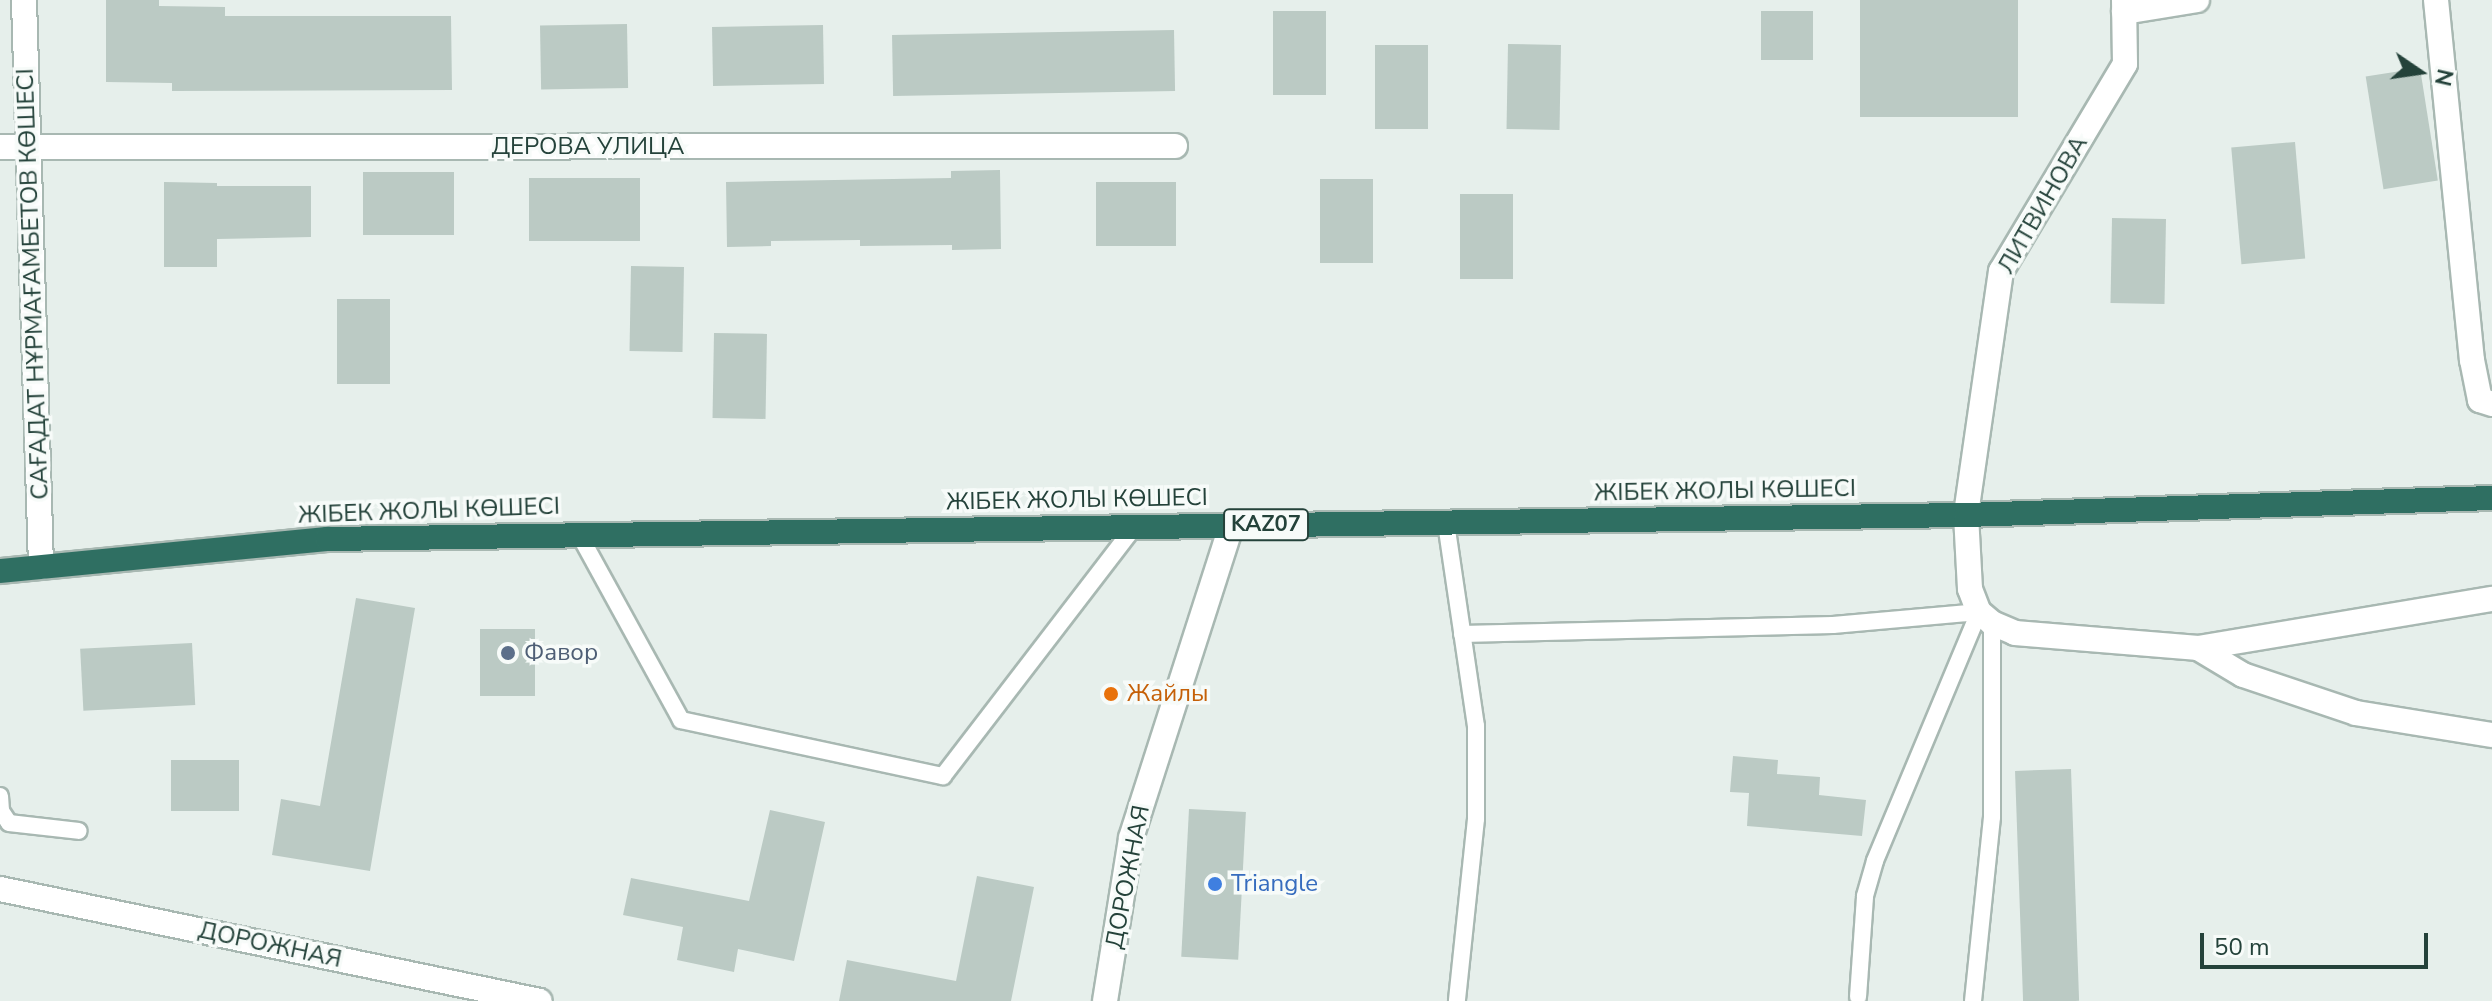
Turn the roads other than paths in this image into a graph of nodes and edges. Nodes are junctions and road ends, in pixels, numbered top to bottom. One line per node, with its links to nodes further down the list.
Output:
1 (24, 0): 7 (street, САҒАДАТ НҰРМАҒАМБЕТОВ КӨШЕСІ)
2 (2197, 0): 4 (street)
3 (2436, 0): 8 (street)
4 (2124, 6): 10 (street, ЛИТВИНОВА)
5 (1175, 146): 7 (street, ДЕРОВА УЛИЦА)
6 (0, 147): 7 (street, ДЕРОВА УЛИЦА)
7 (28, 148): 15 (street, САҒАДАТ НҰРМАҒАМБЕТОВ КӨШЕСІ)
8 (2492, 404)
9 (2492, 498): 10 (highway, ЖІБЕК ЖОЛЫ КӨШЕСІ / KAZ07)
10 (1966, 515): 11 (highway, ЖІБЕК ЖОЛЫ КӨШЕСІ / KAZ07); 18 (street, ЛИТВИНОВА)
11 (1446, 523): 12 (highway, ЖІБЕК ЖОЛЫ КӨШЕСІ / KAZ07); 19 (lane)
12 (1231, 526): 13 (highway, ЖІБЕК ЖОЛЫ КӨШЕСІ / KAZ07); 27 (street, ДОРОЖНАЯ)
13 (1134, 527): 14 (highway, ЖІБЕК ЖОЛЫ КӨШЕСІ / KAZ07); 14 (lane)
14 (580, 536): 15 (highway, ЖІБЕК ЖОЛЫ КӨШЕСІ / KAZ07)
15 (41, 567): 16 (highway, ЖІБЕК ЖОЛЫ КӨШЕСІ / KAZ07)
16 (0, 571)
17 (2492, 599): 20 (street)
18 (1985, 618): 19 (lane); 20 (street); 25 (lane); 29 (lane)
19 (1462, 634): 28 (lane)
20 (2198, 648): 21 (street)
21 (2492, 735)
22 (0, 796): 23 (lane)
23 (79, 831)
24 (0, 889): 26 (street, ДОРОЖНАЯ)
25 (1858, 997)
26 (540, 1001)
27 (1105, 1001)
28 (1457, 1001)
29 (1973, 1001)

